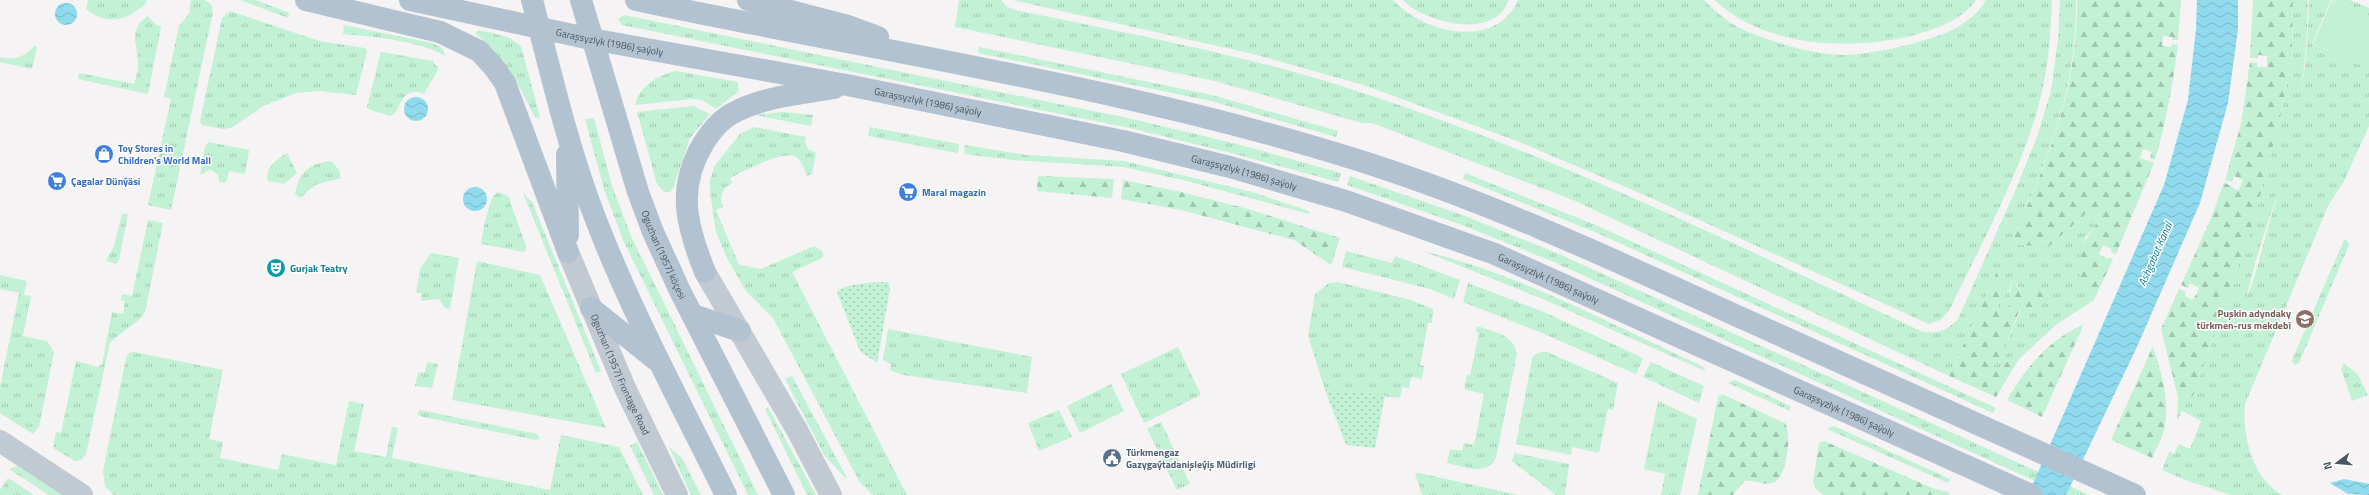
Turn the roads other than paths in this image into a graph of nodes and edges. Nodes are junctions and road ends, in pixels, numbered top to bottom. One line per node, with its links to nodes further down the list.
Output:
1 (306, 0): 13 (main road)
2 (410, 0): 7 (main road, Garaşsyzlyk (1986) şaýoly)
3 (532, 0): 7 (main road)
4 (581, 0): 8 (main road, Oguzhan (1957) köçesi)
5 (636, 0): 9 (main road)
6 (748, 0): 9 (main road)
7 (540, 28): 8 (main road, Garaşsyzlyk (1986) şaýoly); 11 (main road)
8 (591, 39): 10 (main road, Garaşsyzlyk (1986) şaýoly); 15 (main road, Oguzhan (1957) köçesi)
9 (945, 62): 21 (main road)
10 (852, 86): 12 (main road); 27 (main road, Garaşsyzlyk (1986) şaýoly)
11 (566, 129): 13 (main road); 19 (main road)
12 (693, 242): 14 (main road); 15 (main road)
13 (568, 252): 16 (street, Oguzhan (1957) Frontage Road)
14 (705, 272): 18 (street)
15 (680, 291): 17 (main road, Oguzhan (1957) köçesi)
16 (591, 308): 19 (main road); 23 (street, Oguzhan (1957) Frontage Road)
17 (693, 315): 18 (main road); 25 (main road, Oguzhan (1957) köçesi)
18 (740, 331): 26 (street)
19 (661, 364): 24 (main road)
20 (0, 441): 22 (street)
21 (2126, 491)
22 (82, 495)
23 (677, 495)
24 (726, 495)
25 (784, 495)
26 (831, 495)
27 (2031, 495)

